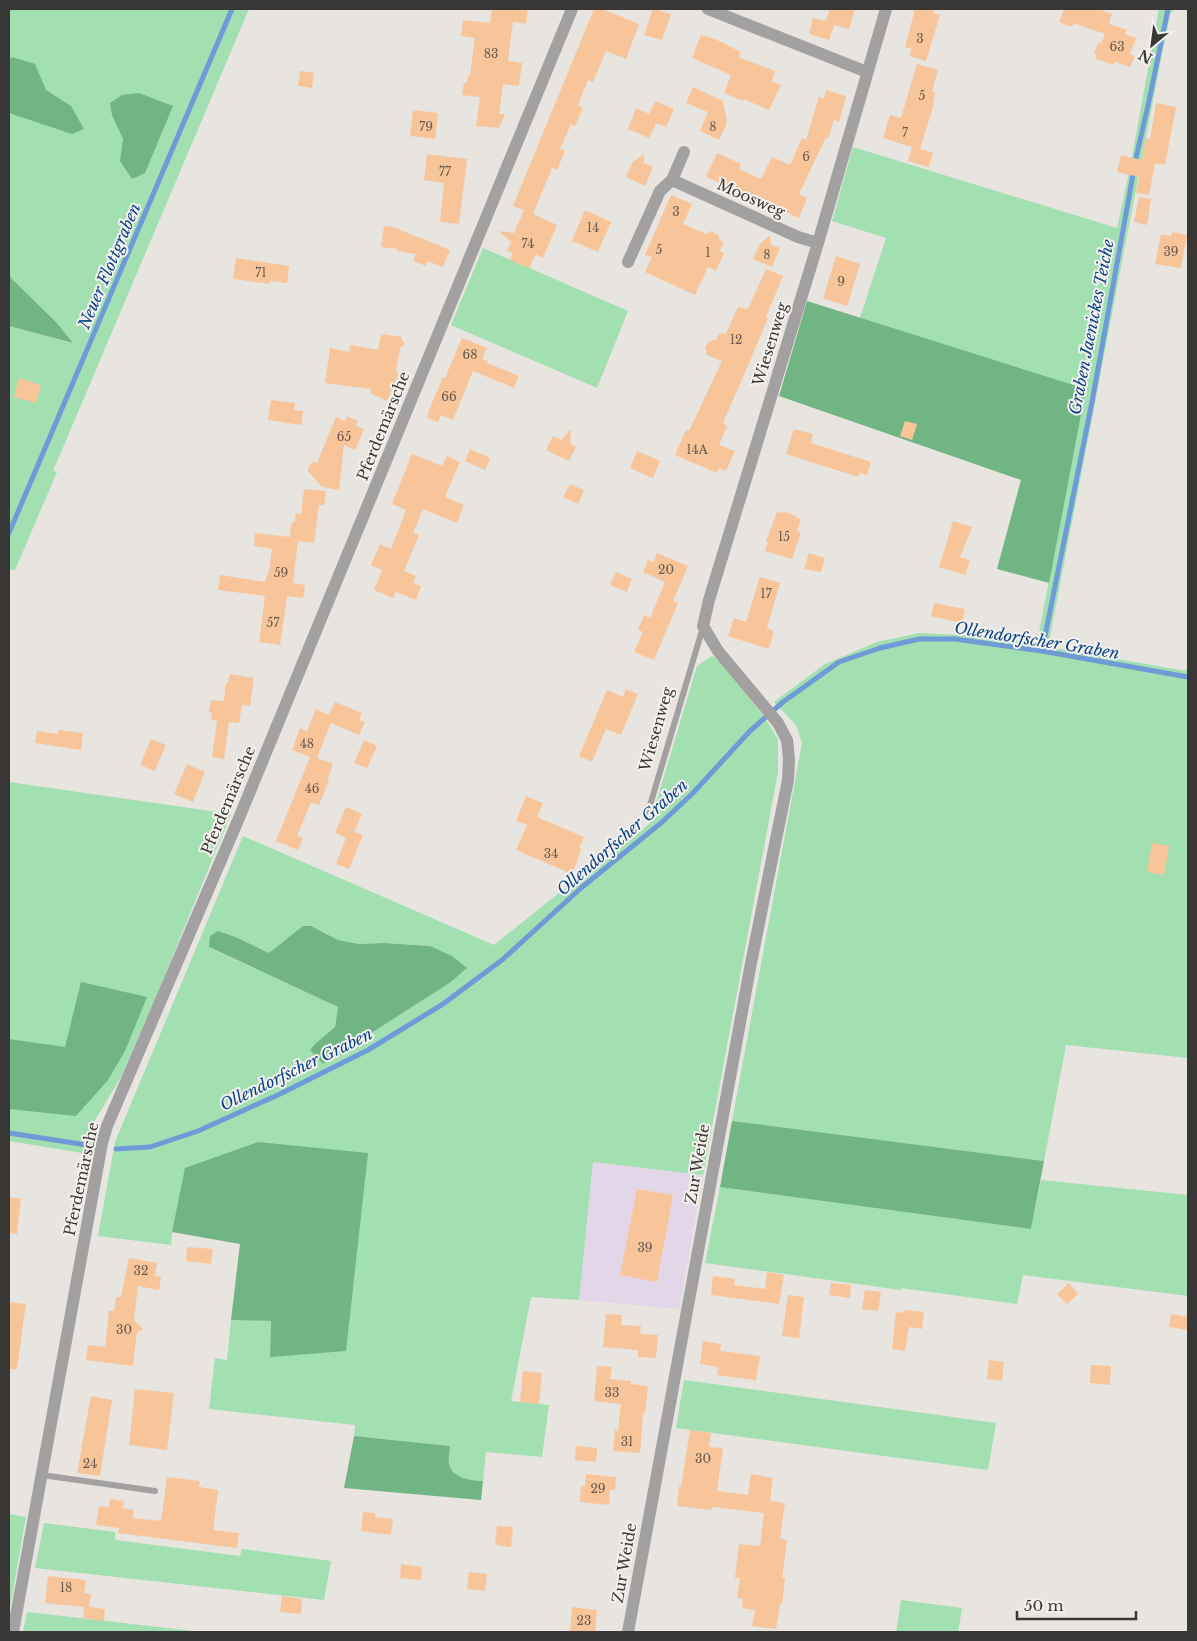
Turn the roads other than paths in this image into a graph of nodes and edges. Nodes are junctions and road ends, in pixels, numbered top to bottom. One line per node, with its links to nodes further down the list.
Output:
1 (572, 9): 11 (street, Pferdemärsche)
2 (708, 9): 4 (street)
3 (886, 9): 4 (street, Wiesenweg)
4 (868, 72): 7 (street, Wiesenweg)
5 (684, 152): 6 (street)
6 (672, 180): 7 (street, Moosweg); 8 (street)
7 (818, 243): 9 (street, Wiesenweg)
8 (628, 262)
9 (703, 626): 10 (lane, Wiesenweg); 14 (street, Zur Weide)
10 (648, 812)
11 (42, 1476): 12 (lane); 13 (street, Pferdemärsche)
12 (155, 1491)
13 (13, 1632)
14 (628, 1632)

